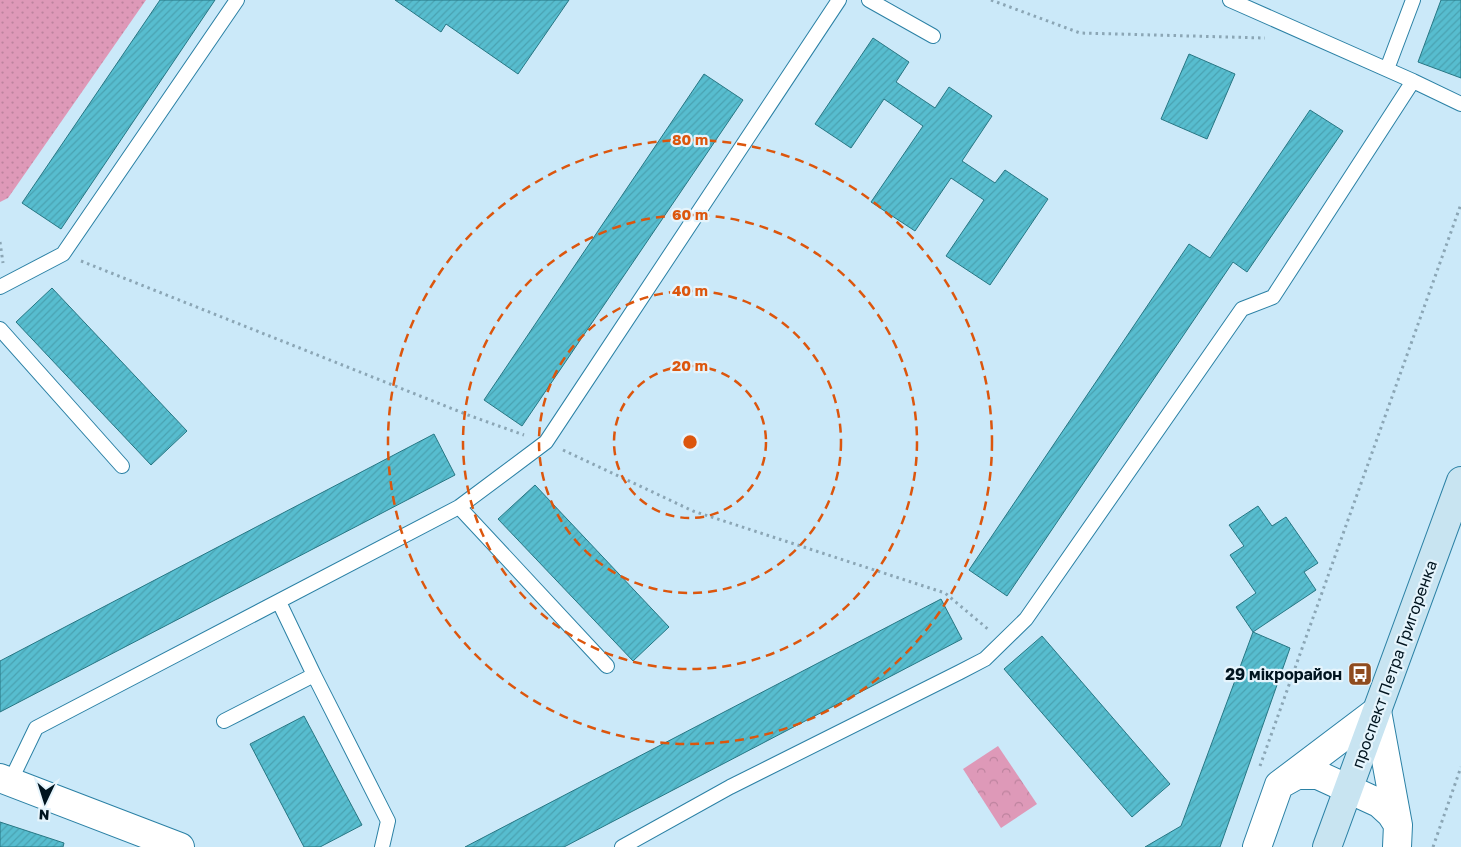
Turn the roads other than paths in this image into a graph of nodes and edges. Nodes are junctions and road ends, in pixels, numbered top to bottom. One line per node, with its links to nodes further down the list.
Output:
1 (237, 0): 11 (lane)
2 (839, 0): 15 (lane)
3 (869, 0): 7 (lane)
4 (1230, 0): 6 (lane)
5 (1413, 0): 8 (lane)
6 (1256, 5): 8 (lane)
7 (933, 36)
8 (1387, 69): 9 (lane)
9 (1413, 81): 10 (lane); 27 (lane)
10 (1461, 104)
11 (0, 287)
12 (0, 329): 13 (lane)
13 (122, 466)
14 (1461, 481): 19 (main road, проспект Петра Григоренка)
15 (459, 507): 16 (lane); 17 (lane)
16 (278, 602): 18 (lane); 22 (lane)
17 (607, 666)
18 (314, 675): 20 (lane); 26 (lane)
19 (1377, 710): 21 (street); 23 (main road, проспект Петра Григоренка); 24 (street)
20 (224, 721)
21 (1268, 778): 23 (street); 28 (street)
22 (5, 780): 25 (street)
23 (1349, 789): 24 (street); 29 (main road, проспект Петра Григоренка)
24 (1397, 836)
25 (180, 847)
26 (382, 847)
27 (622, 847)
28 (1257, 847)
29 (1327, 847)

